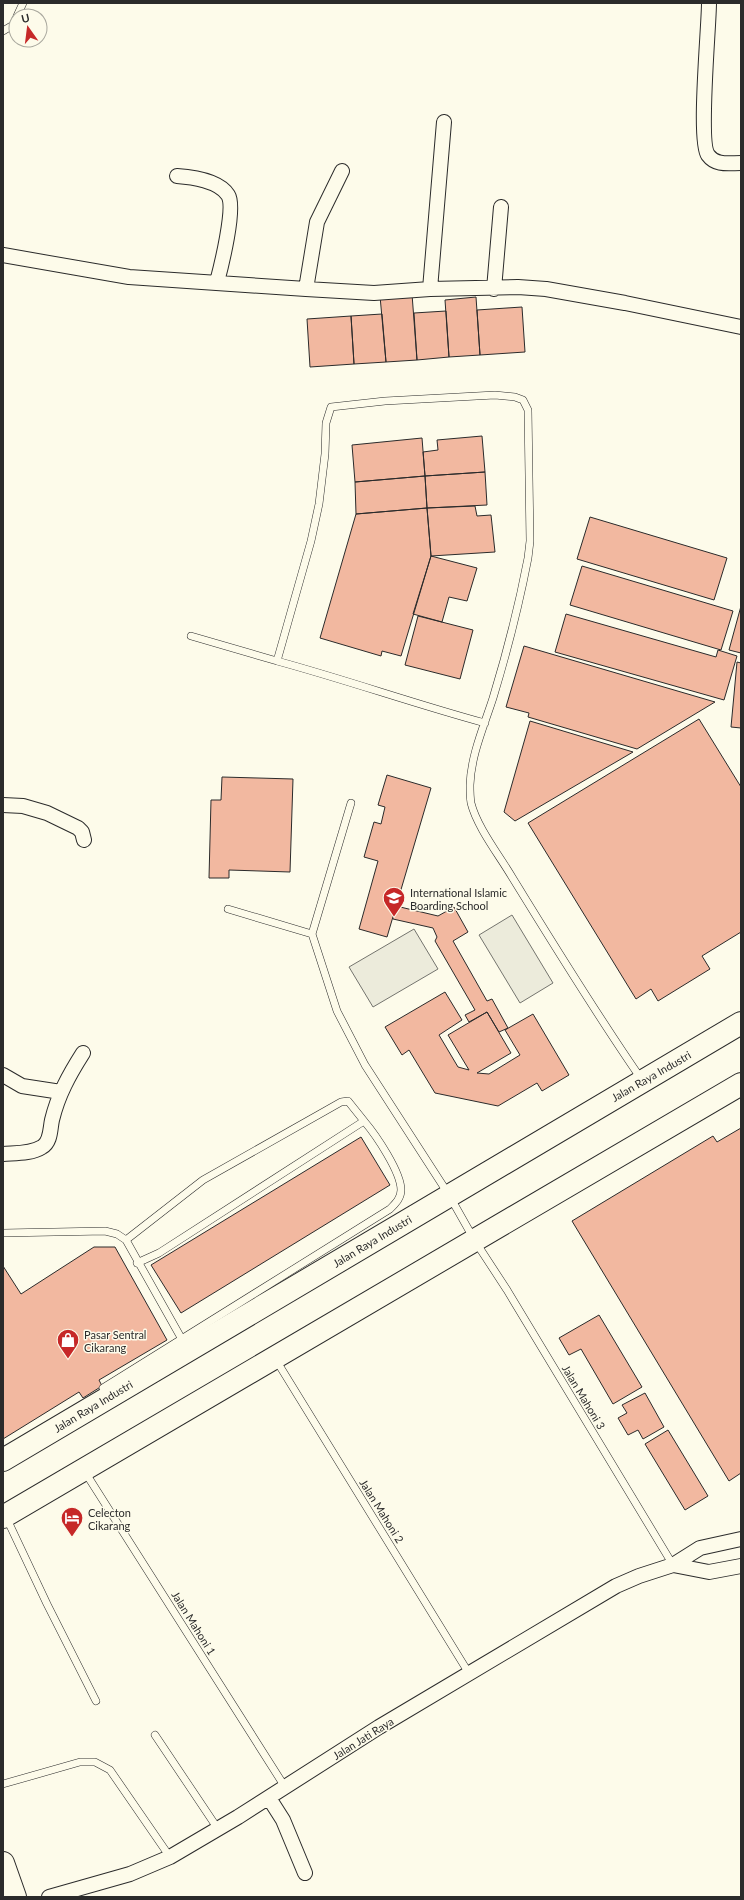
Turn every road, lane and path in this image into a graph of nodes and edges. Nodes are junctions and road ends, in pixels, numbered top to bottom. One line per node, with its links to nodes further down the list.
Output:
1 (708, 3): 3 (street)
2 (444, 122): 10 (street)
3 (741, 163)
4 (342, 171): 9 (street)
5 (177, 176): 8 (street)
6 (501, 207): 11 (street)
7 (3, 255): 8 (street)
8 (217, 282): 9 (street)
9 (306, 289): 10 (street)
10 (430, 289): 11 (street)
11 (494, 289): 12 (street)
12 (741, 327)
13 (191, 636): 14 (lane)
14 (277, 661): 15 (lane); 15 (lane)
15 (485, 723): 24 (lane)
16 (350, 803): 20 (lane)
17 (3, 805): 18 (street)
18 (84, 840)
19 (228, 909): 20 (lane)
20 (312, 934): 29 (lane, Jalan Mahoni 3)
21 (741, 1023): 24 (main road, Jalan Raya Industri)
22 (83, 1053): 26 (street)
23 (3, 1075): 26 (street)
24 (642, 1081): 29 (main road, Jalan Raya Industri)
25 (741, 1084): 32 (main road)
26 (61, 1092): 28 (street)
27 (364, 1121): 31 (lane); 33 (lane); 34 (lane)
28 (3, 1154)
29 (449, 1195): 32 (lane, Jalan Mahoni 3); 34 (main road, Jalan Raya Industri)
30 (3, 1233): 31 (lane)
31 (126, 1240): 33 (lane)
32 (475, 1241): 35 (main road); 41 (lane, Jalan Mahoni 3)
33 (137, 1263): 34 (lane)
34 (185, 1345): 36 (lane); 37 (main road, Jalan Raya Industri)
35 (275, 1358): 38 (main road); 43 (lane, Jalan Mahoni 2)
36 (96, 1393)
37 (3, 1460)
38 (84, 1470): 39 (main road); 47 (lane, Jalan Mahoni 1)
39 (4, 1516): 44 (lane)
40 (741, 1539): 41 (street, Jalan Jati Raya)
41 (673, 1565): 42 (street, Jalan Jati Raya); 43 (street, Jalan Jati Raya)
42 (741, 1566)
43 (470, 1675): 47 (street, Jalan Jati Raya)
44 (96, 1701)
45 (155, 1735): 49 (lane)
46 (3, 1784): 50 (lane)
47 (285, 1787): 48 (street, Jalan Jati Raya)
48 (269, 1798): 49 (street, Jalan Jati Raya); 52 (street)
49 (218, 1829): 50 (street, Jalan Jati Raya)
50 (170, 1857): 54 (street, Jalan Jati Raya)
51 (3, 1863): 53 (main road)
52 (305, 1873)
53 (15, 1897)
54 (49, 1897)

